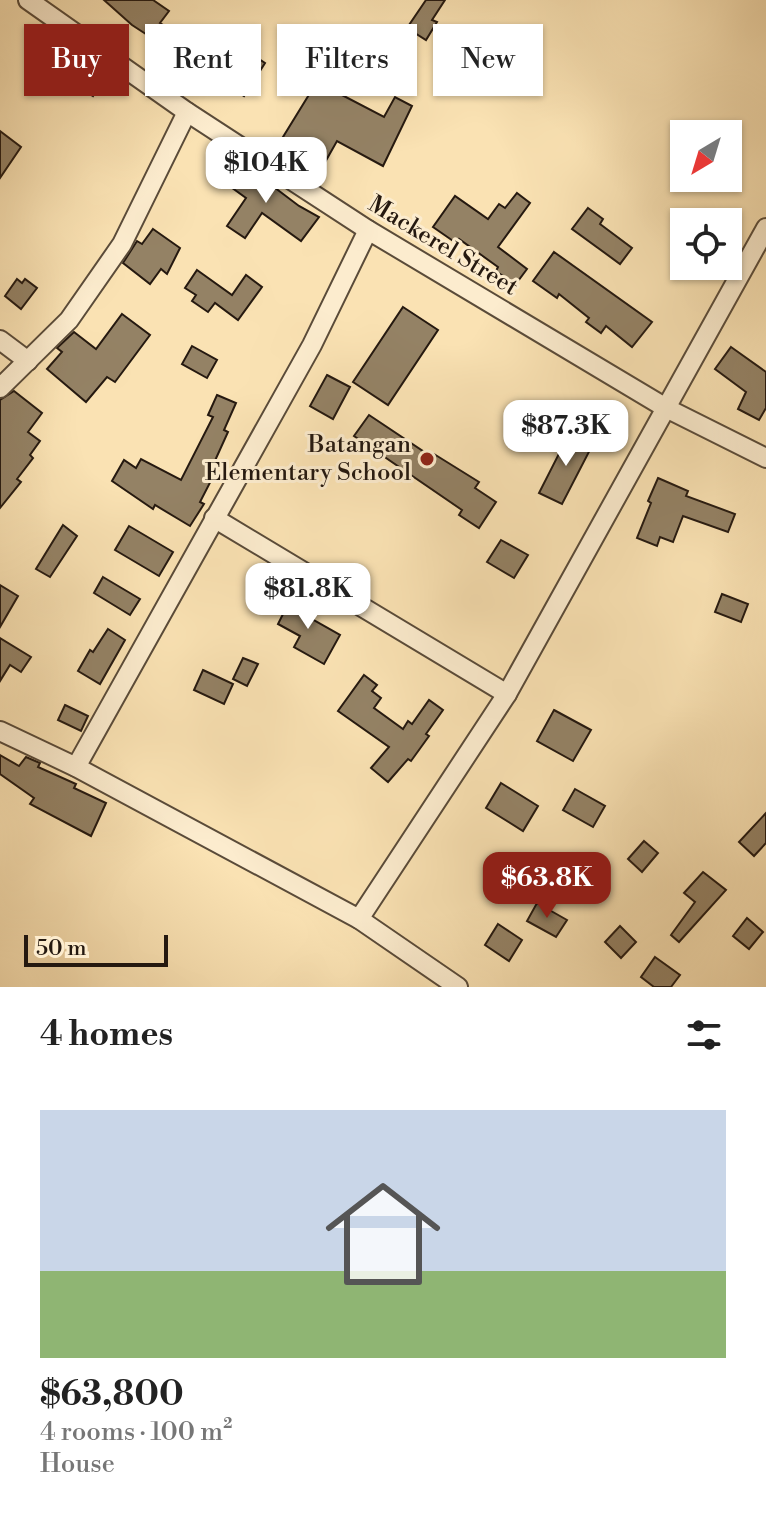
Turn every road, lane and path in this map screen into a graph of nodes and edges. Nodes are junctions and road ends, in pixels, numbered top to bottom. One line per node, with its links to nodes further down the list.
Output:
1 (28, 0): 2 (street, Mackerel Street)
2 (187, 112): 4 (street, Mackerel Street); 6 (street)
3 (766, 228): 8 (street)
4 (368, 230): 8 (street, Mackerel Street); 10 (street)
5 (0, 340): 6 (street)
6 (28, 361): 7 (street)
7 (0, 388)
8 (666, 408): 9 (street, Mackerel Street); 11 (street)
9 (766, 458)
10 (214, 518): 11 (street); 13 (street)
11 (507, 694): 14 (street)
12 (0, 731): 13 (street)
13 (76, 767): 14 (street)
14 (359, 919): 15 (street)
15 (458, 987)

